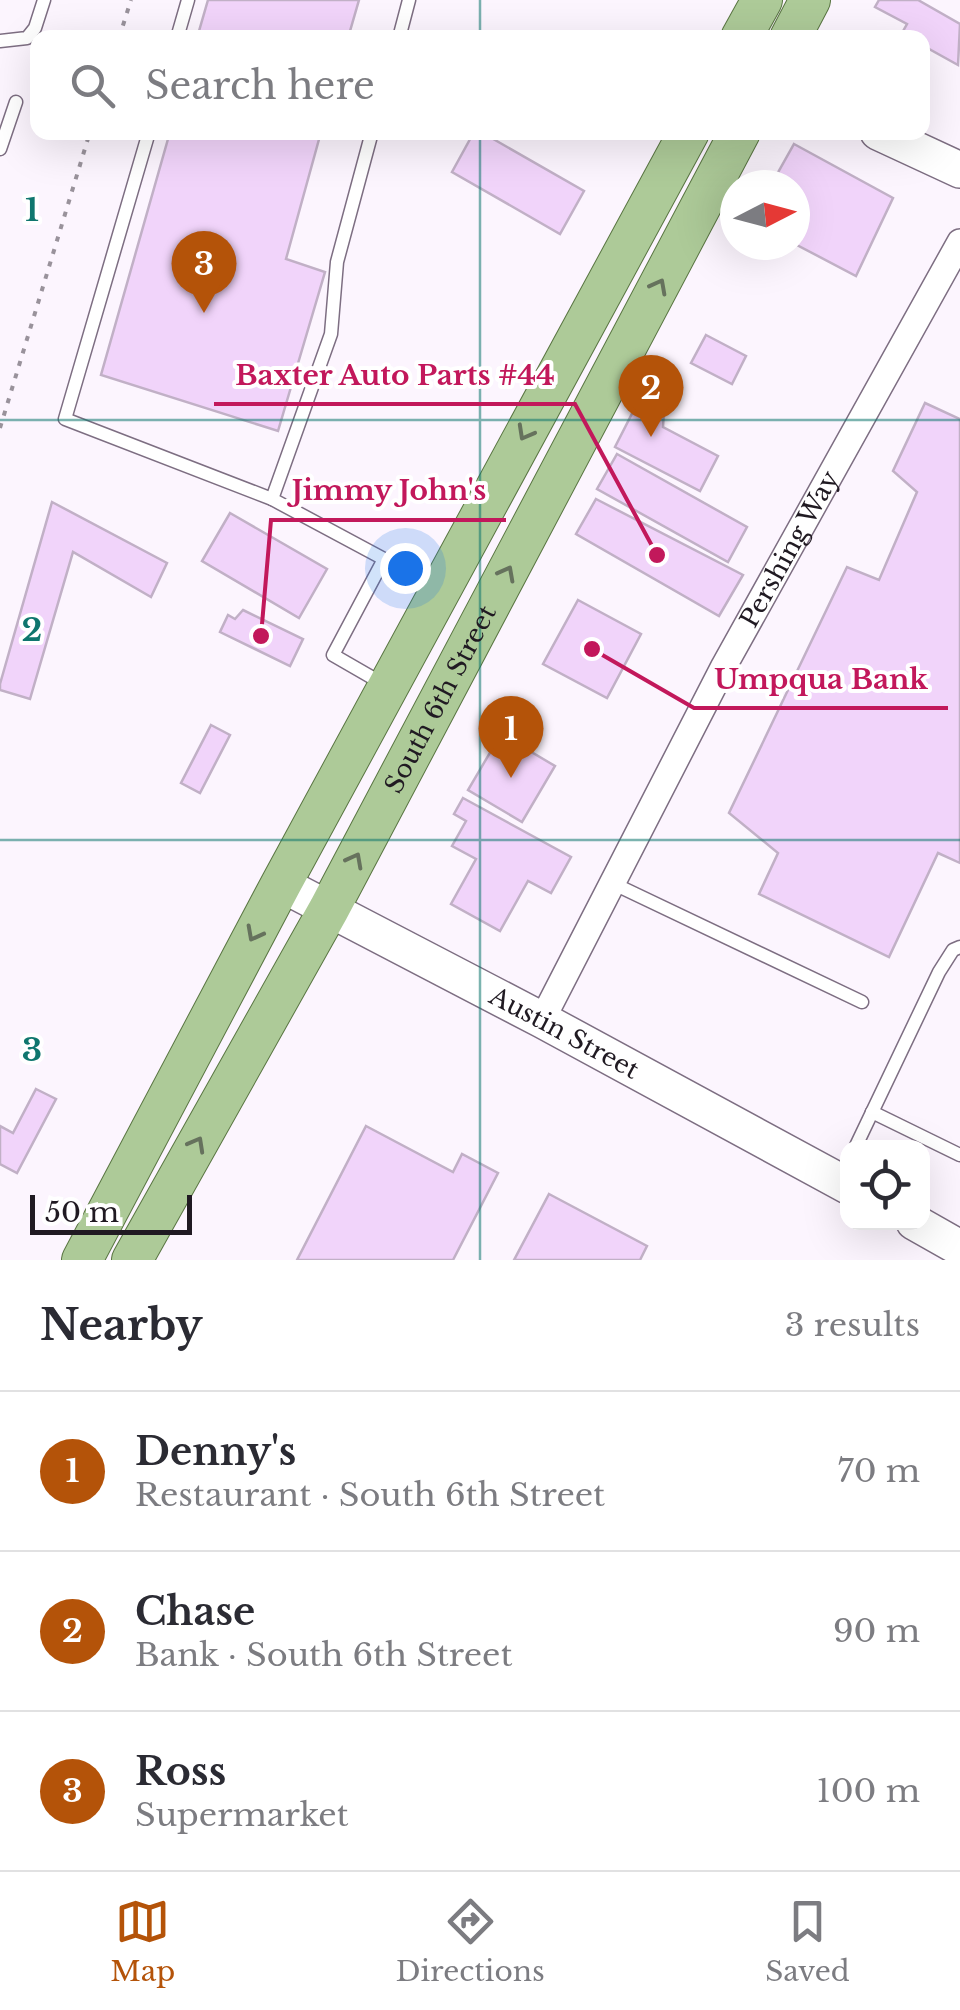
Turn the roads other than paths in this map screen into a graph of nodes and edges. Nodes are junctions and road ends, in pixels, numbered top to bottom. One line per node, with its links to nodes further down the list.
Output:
1 (188, 0): 7 (lane)
2 (409, 0): 8 (lane)
3 (762, 0): 9 (main road)
4 (810, 0): 10 (main road)
5 (41, 2): 6 (lane)
6 (33, 30)
7 (179, 30)
8 (400, 30)
9 (745, 30)
10 (794, 30)
11 (30, 34): 12 (lane)
12 (0, 41)
13 (16, 102): 19 (lane)
14 (147, 140): 22 (lane)
15 (370, 140): 22 (lane)
16 (685, 140): 23 (main road, South 6th Street, one-way to 23)
17 (736, 140): 26 (main road, South 6th Street, one-way to 17)
18 (895, 140): 20 (street)
19 (0, 149)
20 (960, 170)
21 (960, 242): 24 (street, Pershing Way)
22 (272, 499): 23 (lane)
23 (388, 686): 25 (main road, South 6th Street)
24 (612, 883): 28 (lane); 29 (street, Pershing Way)
25 (280, 884): 26 (street, Austin Street); 36 (main road, South 6th Street, one-way to 36)
26 (330, 909): 29 (street, Austin Street); 37 (main road, South 6th Street, one-way to 26)
27 (960, 947): 30 (lane)
28 (862, 1002)
29 (542, 1020): 33 (street, Austin Street)
30 (872, 1112): 31 (lane); 32 (lane)
31 (859, 1140)
32 (960, 1155)
33 (840, 1178)
34 (928, 1230): 35 (street)
35 (960, 1248)
36 (82, 1260)
37 (132, 1260)

